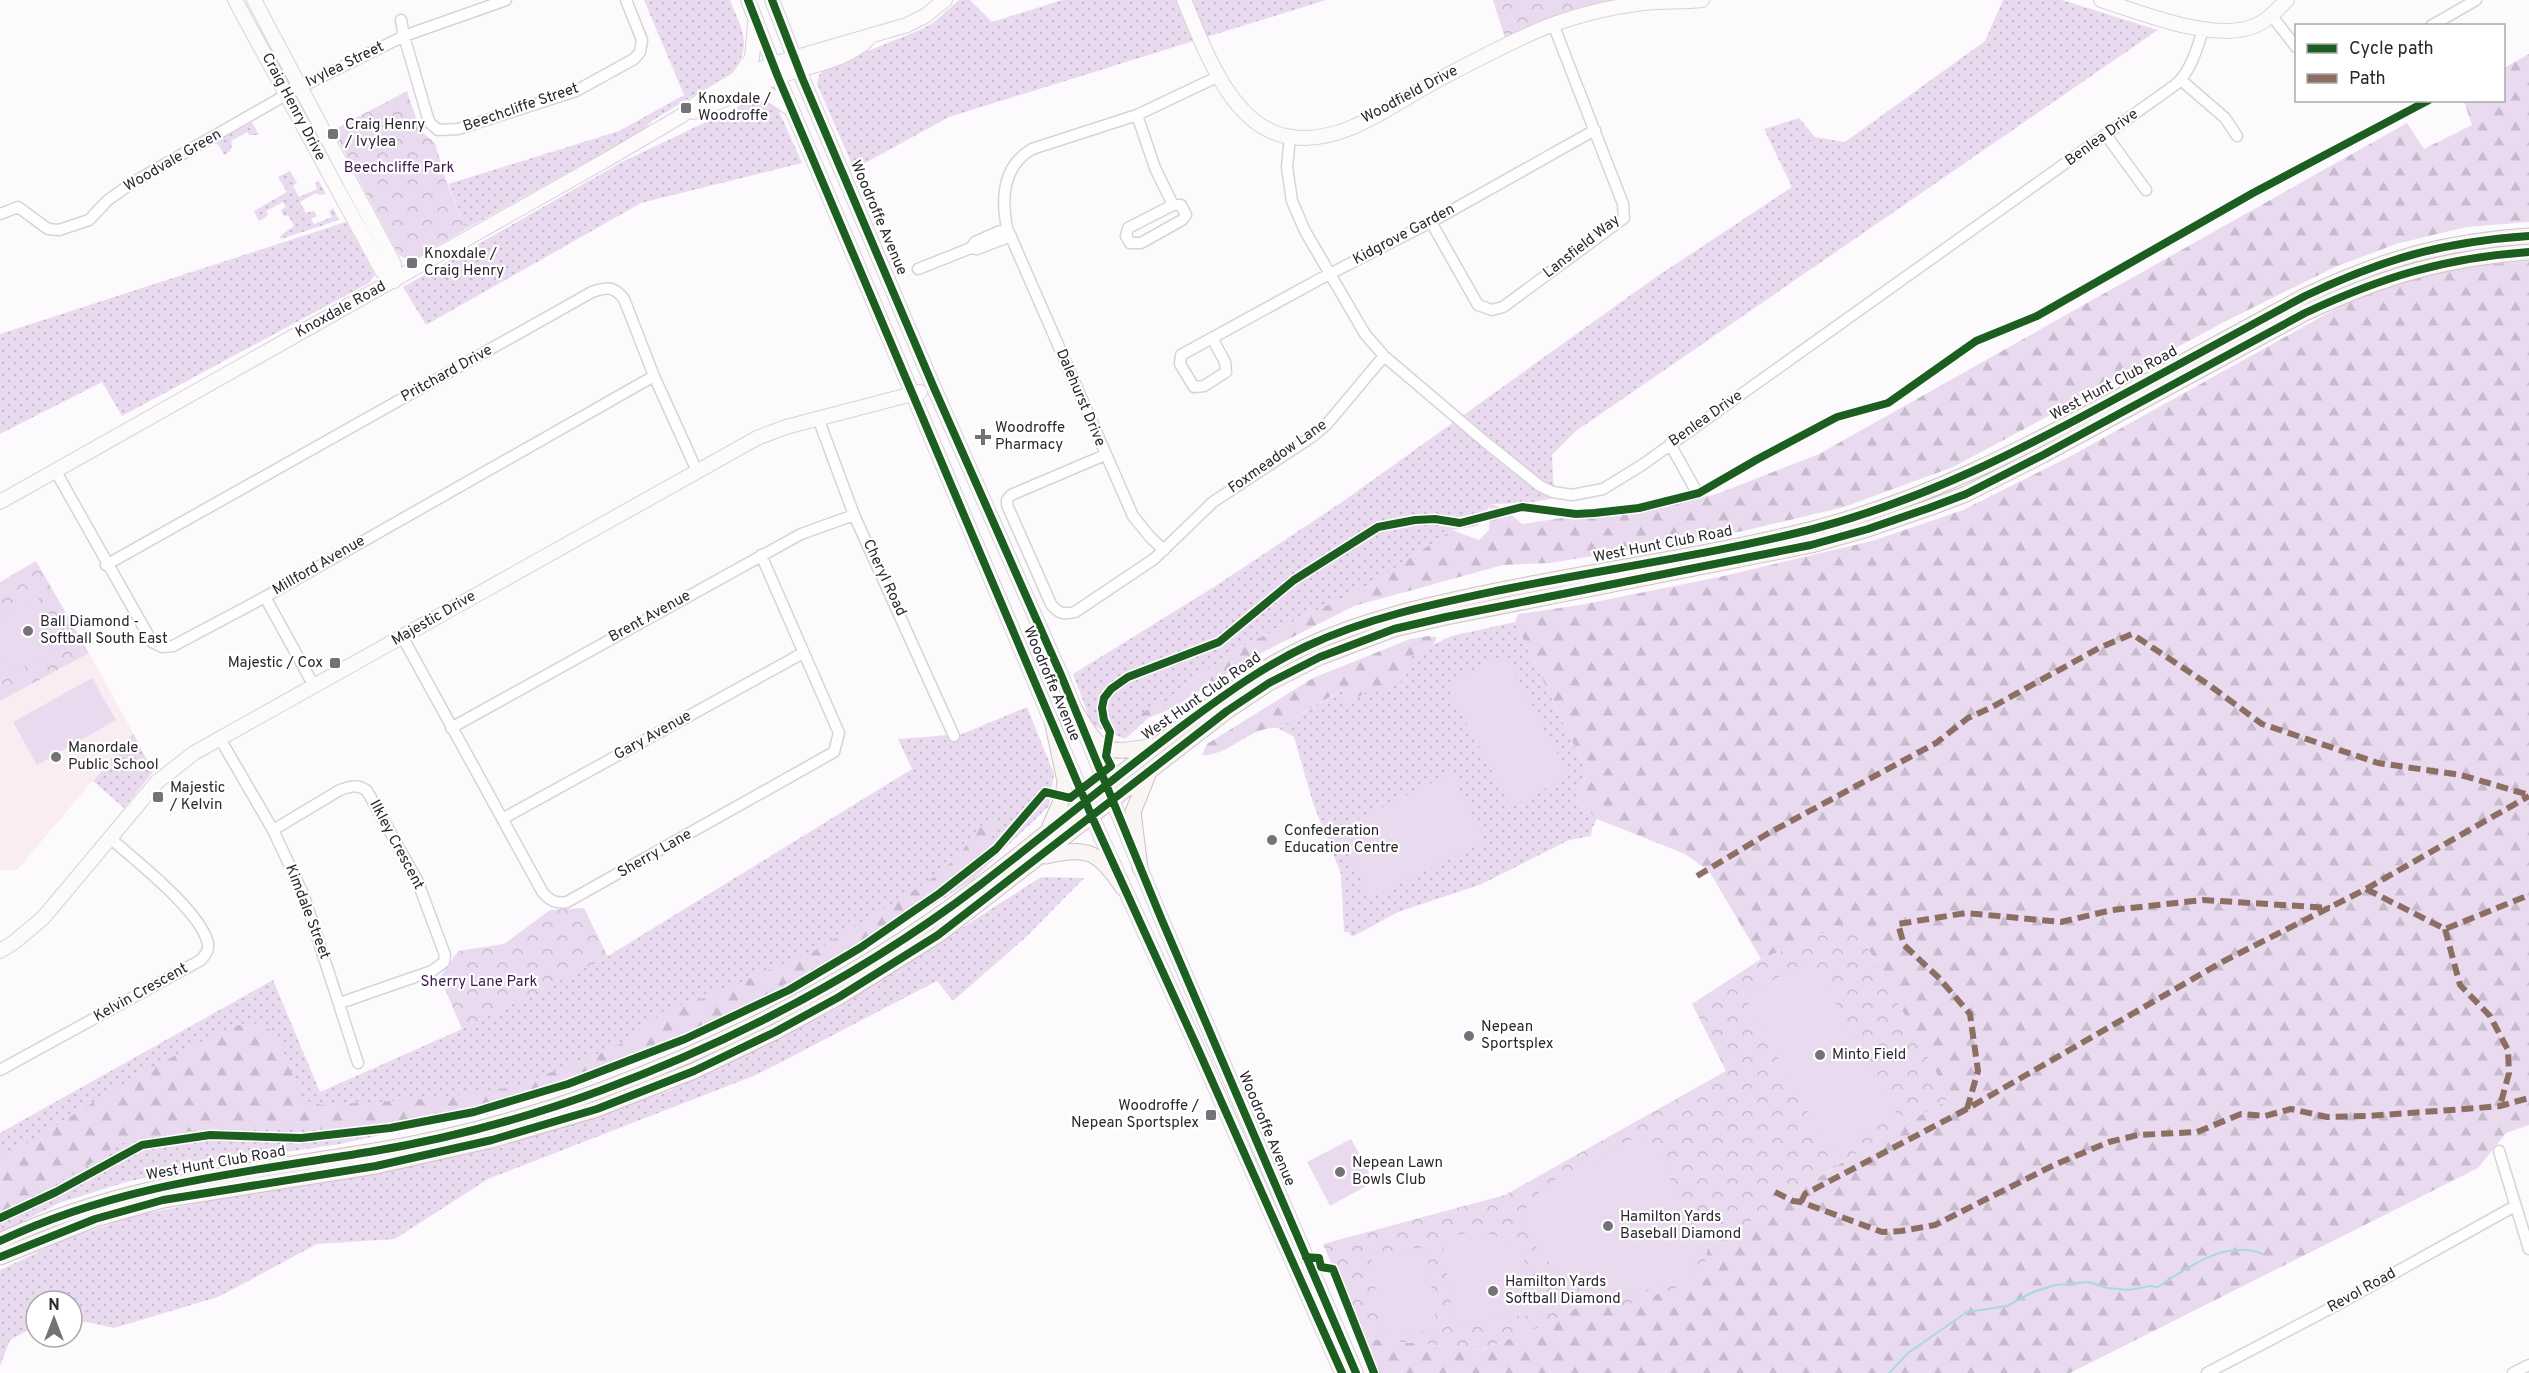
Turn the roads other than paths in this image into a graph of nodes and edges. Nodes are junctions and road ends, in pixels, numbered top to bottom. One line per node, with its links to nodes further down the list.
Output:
1 (235, 0): 29 (street, Craig Henry Drive)
2 (254, 0): 28 (street, Craig Henry Drive)
3 (506, 0): 19 (street, Ivylea Street)
4 (626, 0): 19 (street, Beechcliffe Street)
5 (748, 0): 15 (street, Woodroffe Avenue)
6 (772, 0): 22 (street, Woodroffe Avenue)
7 (945, 0): 20 (street)
8 (1184, 0): 25 (street, Woodfield Drive)
9 (1700, 0): 16 (street, Woodfield Drive)
10 (2101, 0): 18 (street)
11 (2287, 0): 13 (street)
12 (2476, 0): 17 (street)
13 (2272, 16): 18 (street); 21 (street)
14 (401, 20): 19 (street)
15 (755, 20): 23 (street, Woodroffe Avenue); 26 (street)
16 (1553, 24): 34 (street, Lansfield Way); 37 (street, Woodfield Drive)
17 (2434, 24)
18 (2203, 30): 27 (street, Benlea Drive)
19 (404, 36): 28 (street, Ivylea Street)
20 (869, 38): 22 (street, Knoxdale Road); 24 (street, Knoxdale Road)
21 (2295, 46)
22 (794, 58): 23 (street, Knoxdale Road); 24 (street, Woodroffe Avenue)
23 (775, 70): 24 (street, Knoxdale Road); 26 (street, Knoxdale Road); 30 (street, Knoxdale Road); 31 (street, Woodroffe Avenue)
24 (799, 72): 51 (street, Woodroffe Avenue)
25 (1217, 78): 32 (street, Dalehurst Drive); 37 (street, Woodfield Drive)
26 (736, 79): 33 (street, Knoxdale Road)
27 (2181, 80): 35 (street, Benlea Drive); 36 (street)
28 (301, 87): 29 (street, Ivylea Street); 47 (street, Craig Henry Drive)
29 (287, 95): 40 (street, Woodvale Green); 47 (street, Craig Henry Drive)
30 (734, 95): 31 (street); 33 (street, Knoxdale Road)
31 (792, 110): 52 (street, Woodroffe Avenue)
32 (1137, 114): 39 (street); 42 (street, Dalehurst Drive)
33 (681, 116): 47 (street, Knoxdale Road)
34 (1595, 130): 41 (street, Kidgrove Garden); 41 (street, Lansfield Way)
35 (2106, 135): 38 (street); 54 (street, Benlea Drive)
36 (2237, 136)
37 (1290, 137): 46 (street, Benlea Drive)
38 (2146, 190)
39 (1173, 205): 39 (street)
40 (0, 214)
41 (1431, 222): 46 (street, Kidgrove Garden)
42 (1009, 232): 45 (street); 55 (street, Dalehurst Drive)
43 (2529, 236): 75 (main road, West Hunt Club Road)
44 (2529, 252): 76 (main road, West Hunt Club Road)
45 (918, 269)
46 (1331, 273): 48 (street, Kidgrove Garden); 49 (street, Benlea Drive)
47 (393, 281): 56 (street, Knoxdale Road)
48 (1212, 338): 48 (street, Kidgrove Garden)
49 (1384, 356): 54 (street, Benlea Drive); 63 (street, Foxmeadow Lane)
50 (654, 376): 57 (street, Pritchard Drive); 65 (street, Pritchard Drive); 66 (street, Millford Avenue)
51 (934, 388): 52 (street, Majestic Drive); 58 (street, Woodroffe Avenue)
52 (914, 394): 53 (street, Majestic Drive); 60 (street, Woodroffe Avenue)
53 (818, 418): 57 (street, Majestic Drive); 62 (street, Cheryl Road)
54 (1670, 444): 59 (street)
55 (1105, 455): 63 (street, Dalehurst Drive); 63 (street, Foxmeadow Lane)
56 (55, 471): 61 (street, Knoxdale Road); 65 (street, Millford Avenue)
57 (697, 471): 67 (street, Majestic Drive)
58 (977, 486): 60 (street); 70 (street, Woodroffe Avenue)
59 (1694, 487)
60 (957, 494): 71 (street, Woodroffe Avenue)
61 (0, 502)
62 (854, 515): 64 (street, Brent Avenue); 73 (street, Cheryl Road)
63 (1164, 550)
64 (761, 555): 68 (street, Sherry Lane); 72 (street, Brent Avenue)
65 (106, 565): 66 (street, Millford Avenue)
66 (265, 597): 69 (street)
67 (403, 638): 69 (street, Majestic Drive); 72 (street, Sherry Lane)
68 (803, 653): 81 (street, Gary Avenue); 81 (street, Sherry Lane)
69 (314, 686): 74 (street, Majestic Drive)
70 (1075, 710): 75 (main road); 77 (street, Woodroffe Avenue)
71 (1053, 725): 78 (street, Woodroffe Avenue); 83 (main road)
72 (451, 728): 81 (street, Sherry Lane)
73 (954, 736)
74 (219, 737): 82 (street, Kimdale Street); 84 (street, Majestic Drive)
75 (1156, 745): 77 (main road, West Hunt Club Road)
76 (1149, 773): 79 (main road, West Hunt Club Road); 86 (main road)
77 (1106, 785): 78 (main road, West Hunt Club Road); 79 (street, Woodroffe Avenue)
78 (1084, 801): 80 (street, Woodroffe Avenue); 83 (main road, West Hunt Club Road)
79 (1113, 801): 80 (main road, West Hunt Club Road); 86 (street, Woodroffe Avenue)
80 (1092, 817): 85 (main road, West Hunt Club Road); 87 (street, Woodroffe Avenue)
81 (504, 818)
82 (273, 830): 89 (street, Kimdale Street); 89 (street, Ilkley Crescent)
83 (1048, 830): 96 (main road, West Hunt Club Road)
84 (110, 838): 88 (street, Majestic Drive); 93 (street, Kelvin Crescent)
85 (1040, 857): 87 (main road); 98 (main road, West Hunt Club Road)
86 (1140, 868): 90 (street, Woodroffe Avenue)
87 (1124, 888): 91 (street, Woodroffe Avenue)
88 (0, 951)
89 (340, 1003): 92 (street, Kimdale Street)
90 (1213, 1039): 91 (street); 101 (street, Woodroffe Avenue)
91 (1197, 1047): 100 (street, Woodroffe Avenue)
92 (358, 1063)
93 (0, 1070)
94 (2499, 1151): 95 (street)
95 (2515, 1206): 97 (street); 102 (street, Revol Road)
96 (0, 1241)
97 (2529, 1248)
98 (0, 1257)
99 (2529, 1365): 103 (street)
100 (1342, 1373)
101 (1356, 1373)
102 (2206, 1373)
103 (2513, 1373)

